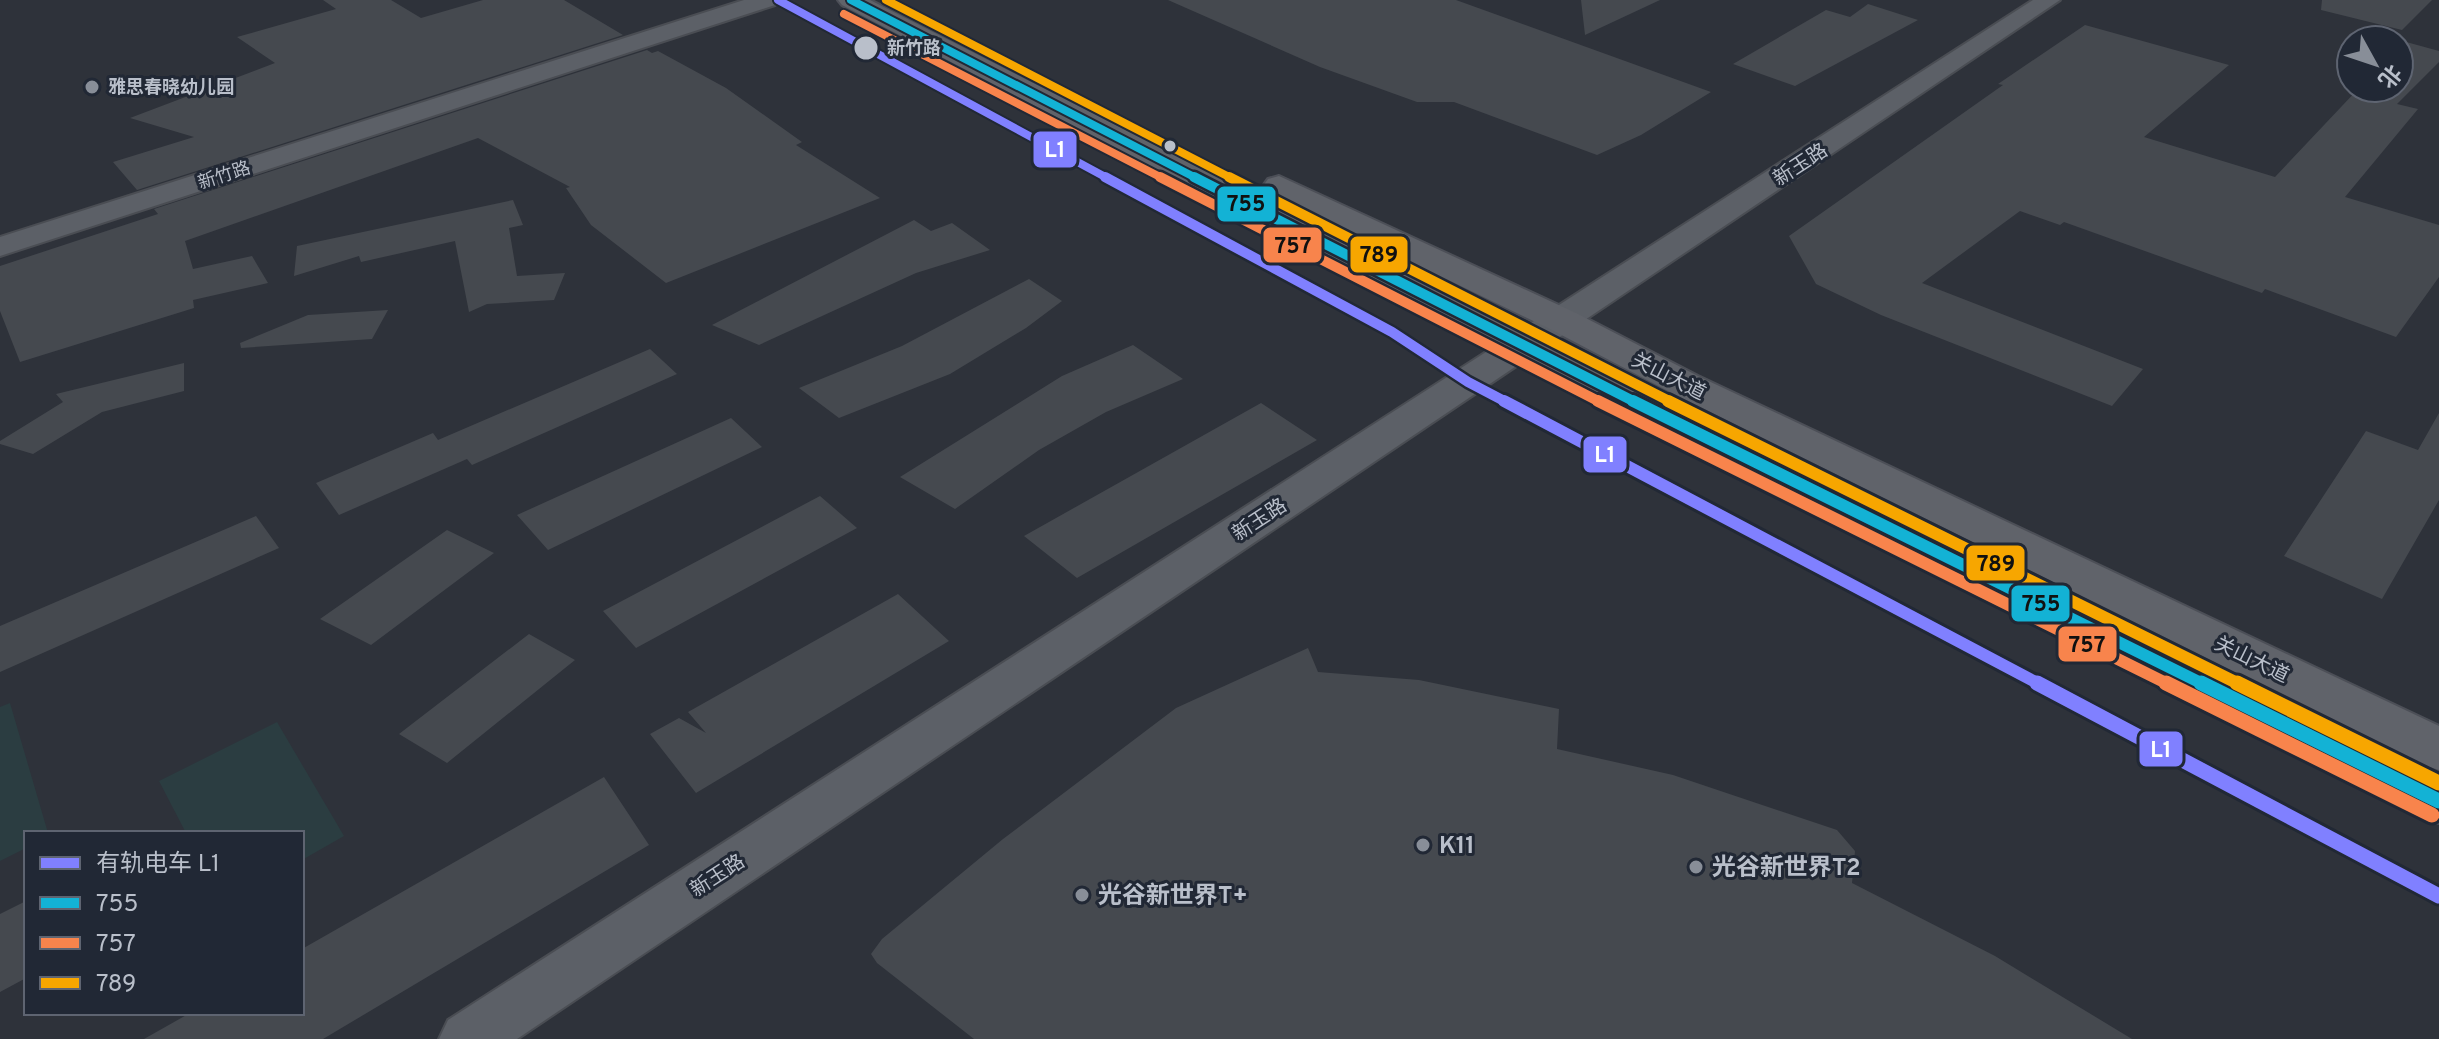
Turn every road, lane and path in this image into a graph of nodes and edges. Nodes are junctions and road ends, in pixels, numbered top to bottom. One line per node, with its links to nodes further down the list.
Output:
1 (767, 0): 5 (street, 新竹路)
2 (851, 0): 7 (main road, 关山大道)
3 (901, 0): 6 (main road, 关山大道)
4 (2049, 0): 6 (street, 新玉路)
5 (0, 247)
6 (1563, 321): 7 (street, 新玉路); 8 (main road, 关山大道)
7 (1524, 347): 9 (main road, 关山大道); 10 (street, 新玉路)
8 (2439, 749)
9 (2439, 801)
10 (468, 1039)

